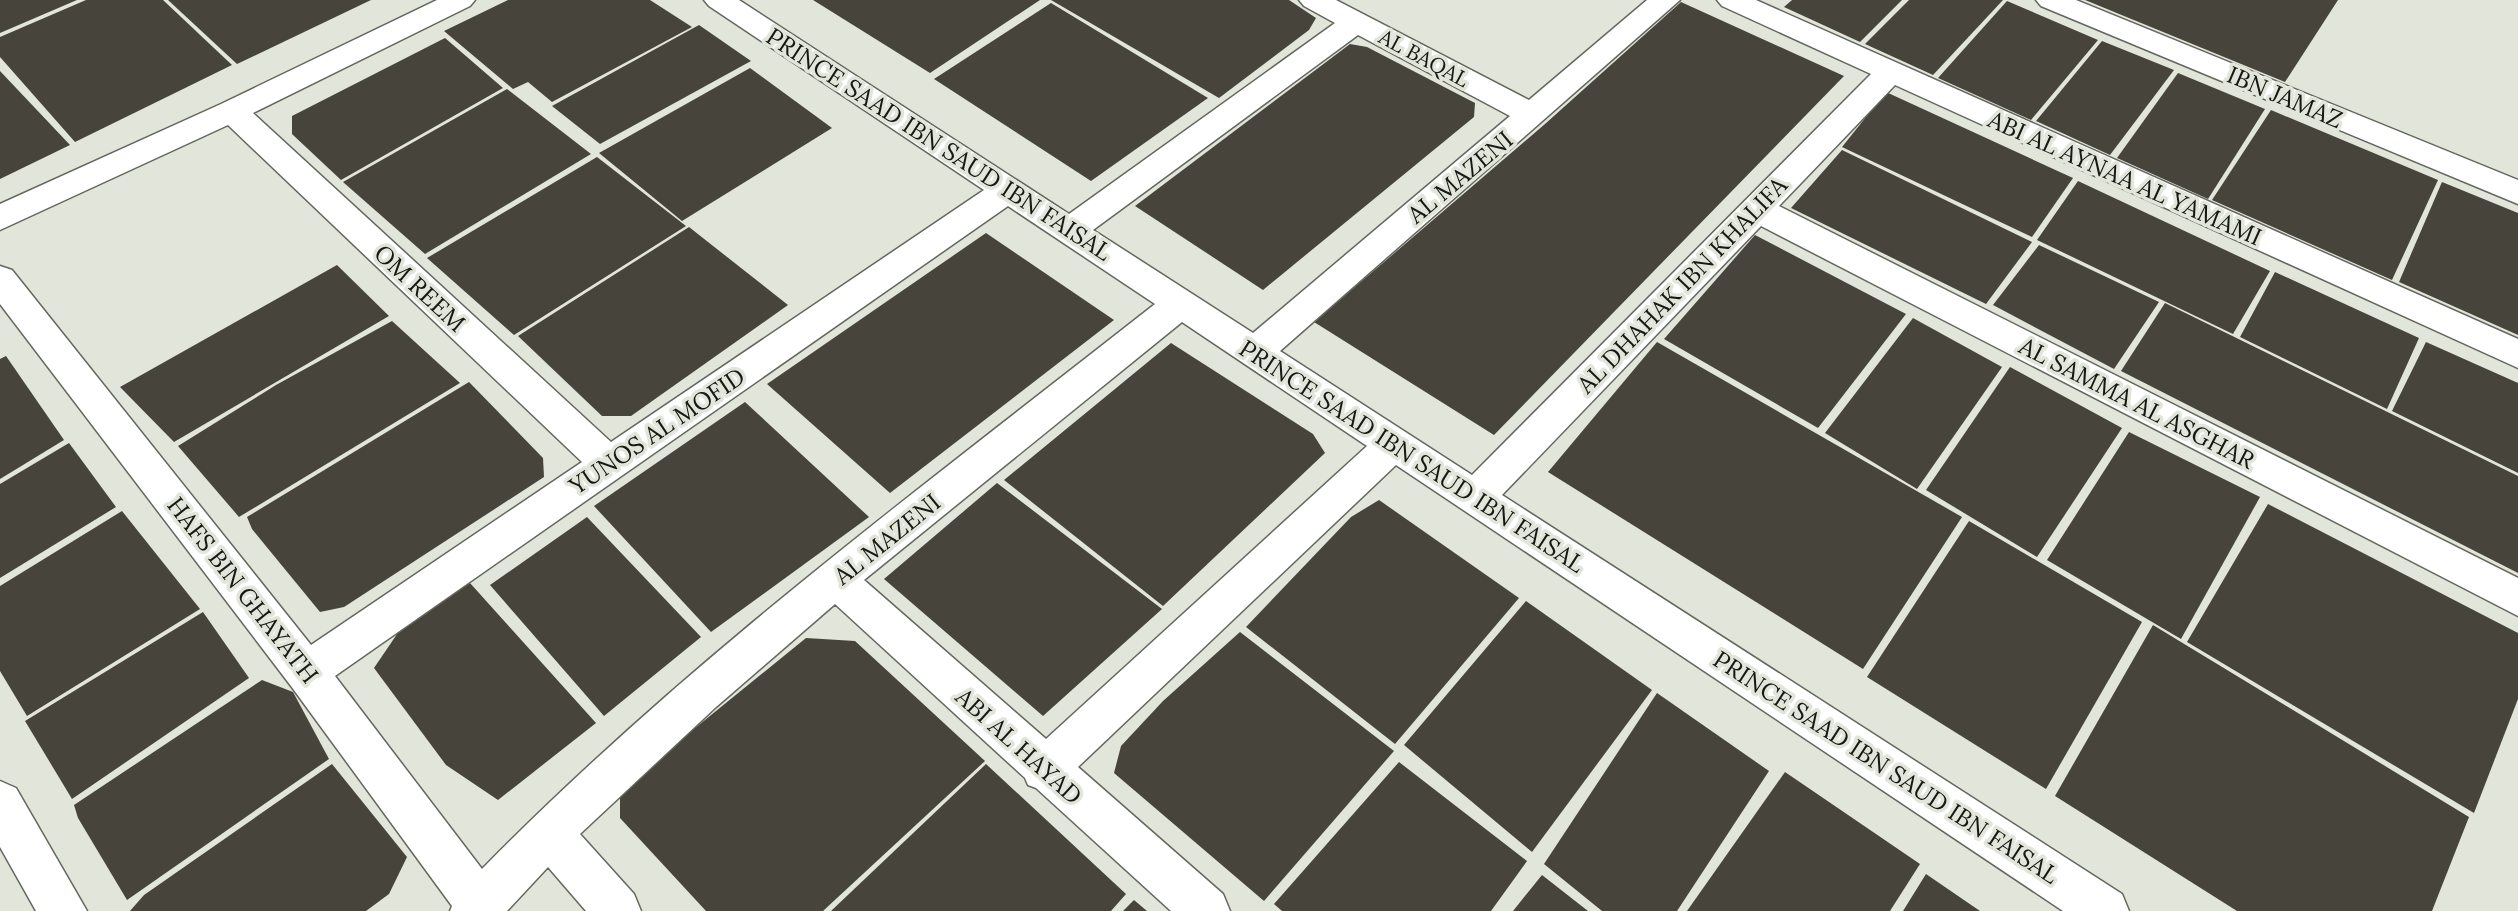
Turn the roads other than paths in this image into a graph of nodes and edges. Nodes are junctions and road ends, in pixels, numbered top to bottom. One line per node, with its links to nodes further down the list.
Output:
1 (460, 0): 9 (street)
2 (719, 0): 11 (street, PRINCE SAAD IBN SAUD IBN FAISAL)
3 (1314, 0): 7 (street, AL BAQAL)
4 (1665, 0): 10 (street, AL MAZENI)
5 (1732, 0): 8 (street, ABI AL AYNAA AL YAMAMI)
6 (2051, 0): 12 (street, IBN JAMAZ)
7 (1356, 22): 10 (street, AL BAQAL); 15 (street)
8 (1890, 73): 13 (street, AL DHAHAK IBN KHALIFA); 19 (street, ABI AL AYNAA AL YAMAMI)
9 (232, 111): 14 (street); 21 (street, OM REEM)
10 (1534, 115): 18 (street, AL MAZENI)
11 (1008, 190): 15 (street, PRINCE SAAD IBN SAUD IBN FAISAL); 21 (street, YUNOS AL MOFID)
12 (2518, 193)
13 (1756, 209): 22 (street, AL DHAHAK IBN KHALIFA); 24 (street, AL SAMMA AL ASGHAR)
14 (0, 218)
15 (1071, 229): 17 (street, PRINCE SAAD IBN SAUD IBN FAISAL)
16 (0, 279): 25 (street, HAFS BIN GHAYATH)
17 (1181, 303): 18 (street, PRINCE SAAD IBN SAUD IBN FAISAL); 23 (street, AL MAZENI)
18 (1254, 353): 20 (street, PRINCE SAAD IBN SAUD IBN FAISAL)
19 (2518, 354)
20 (1392, 446): 22 (street, PRINCE SAAD IBN SAUD IBN FAISAL); 26 (street)
21 (609, 464): 25 (street, YUNOS AL MOFID)
22 (1474, 498): 33 (street, PRINCE SAAD IBN SAUD IBN FAISAL)
23 (835, 579): 26 (street, ABI AL HAYAD); 28 (street, AL MAZENI)
24 (2518, 598)
25 (306, 672): 30 (street, HAFS BIN GHAYATH)
26 (1044, 770): 32 (street, ABI AL HAYAD)
27 (0, 803): 29 (street)
28 (549, 833): 30 (street); 31 (street)
29 (55, 908)
30 (477, 908)
31 (617, 911)
32 (1206, 911)
33 (2105, 911)

